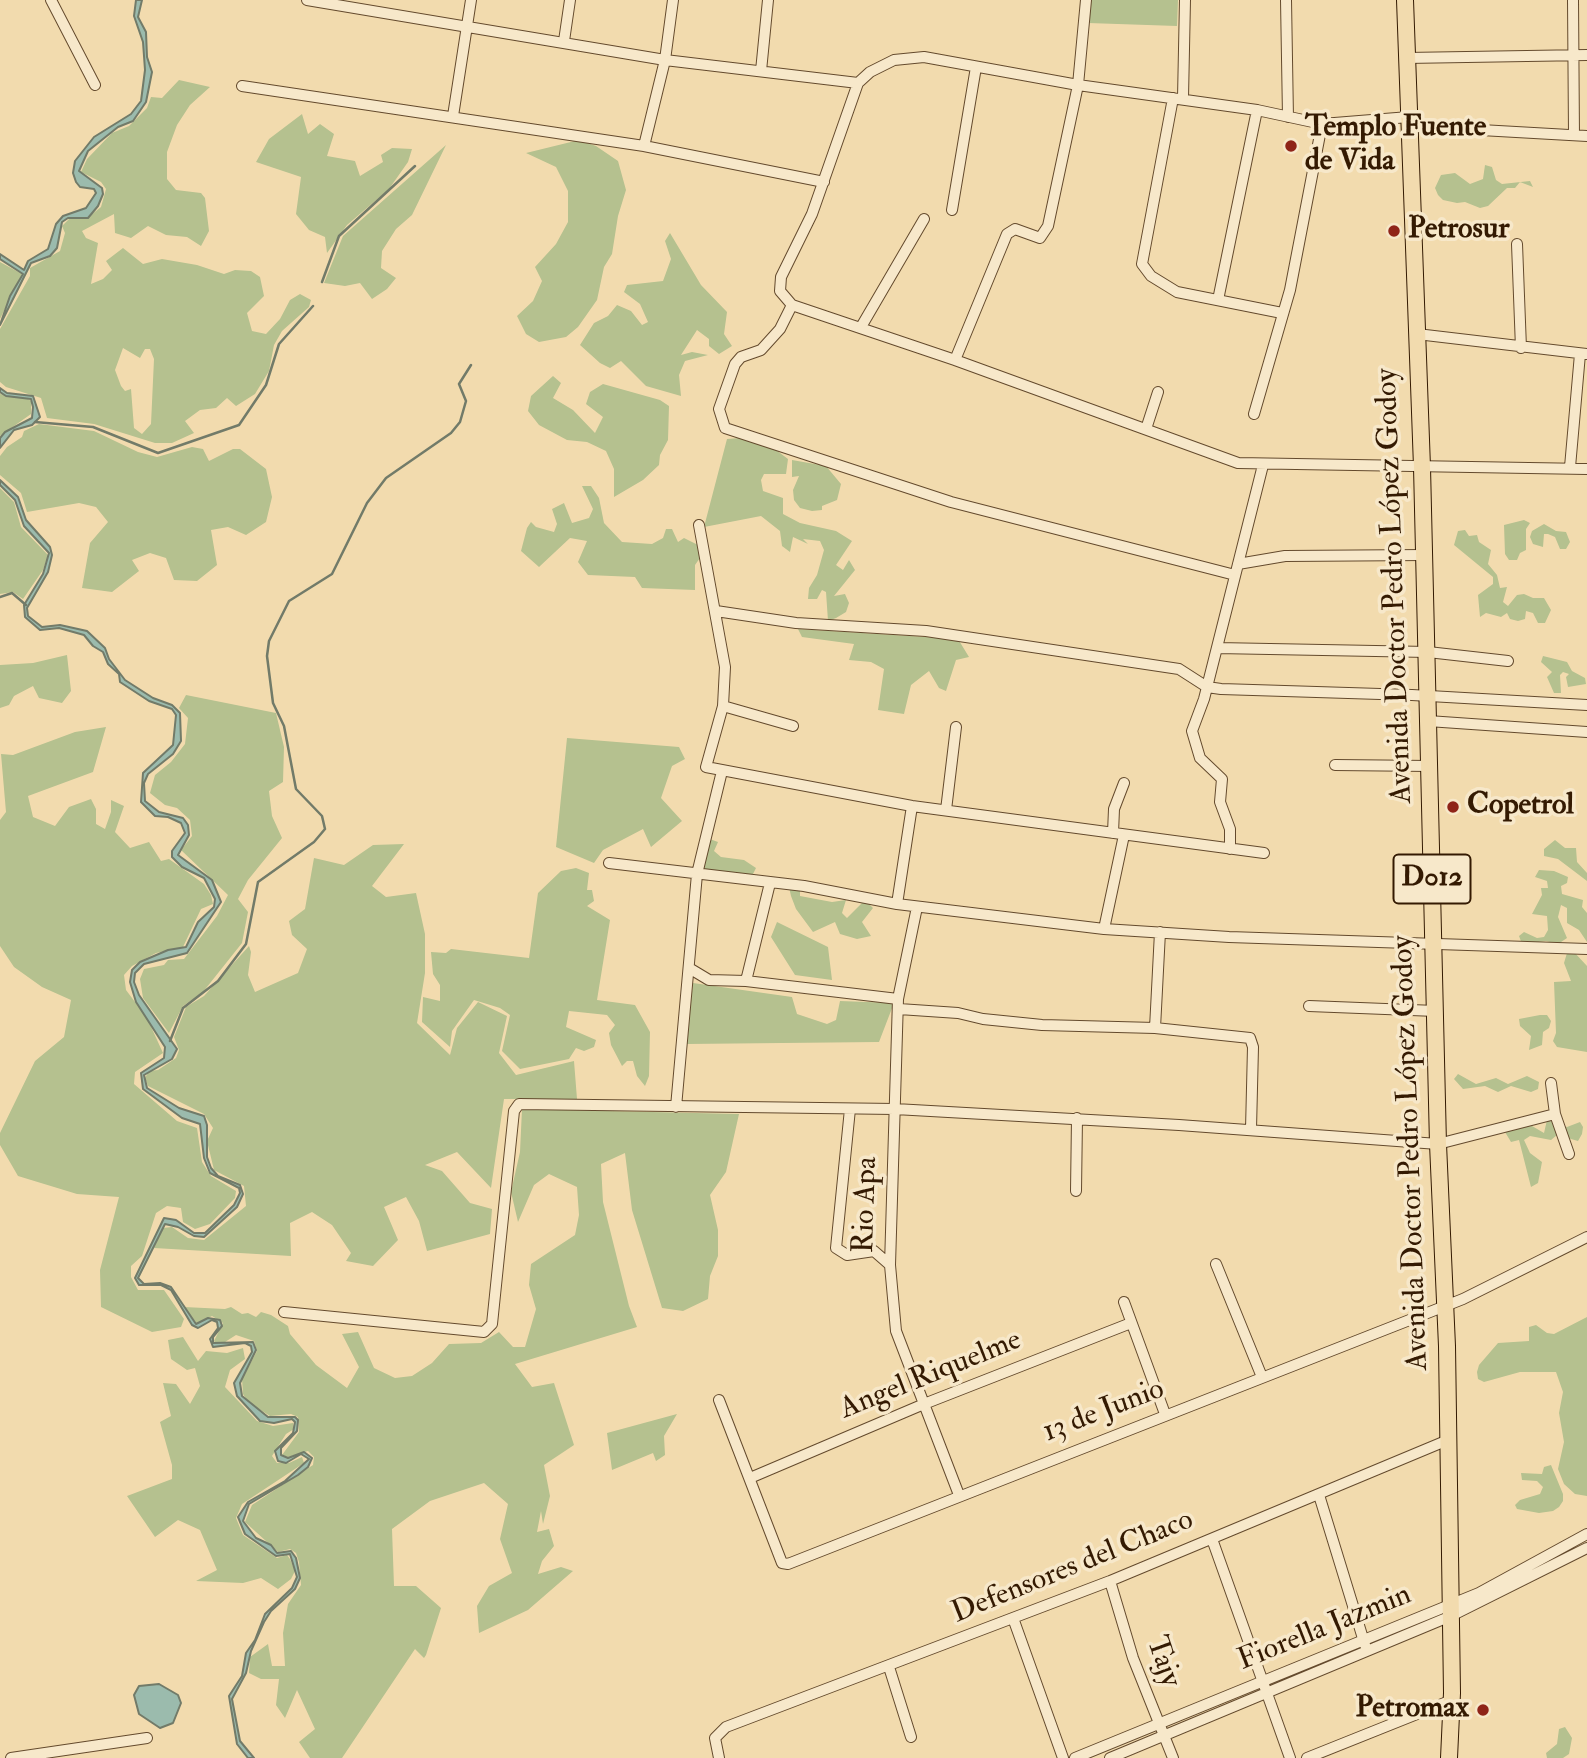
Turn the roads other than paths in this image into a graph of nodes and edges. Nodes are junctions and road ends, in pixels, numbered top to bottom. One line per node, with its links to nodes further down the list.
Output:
1 (51, 0): 21 (street)
2 (307, 0): 12 (street)
3 (471, 0): 12 (street)
4 (570, 0): 13 (street)
5 (673, 0): 17 (street)
6 (768, 0): 19 (street)
7 (1086, 0): 22 (street)
8 (1185, 0): 24 (street)
9 (1286, 0): 27 (street)
10 (1405, 0): 16 (main road, Avenida Doctor Pedro López Godoy / D012)
11 (1573, 0): 14 (street)
12 (467, 26): 13 (street); 26 (street)
13 (564, 41): 17 (street)
14 (1574, 55): 15 (street); 16 (street); 30 (street)
15 (1587, 55)
16 (1406, 58): 28 (main road, Avenida Doctor Pedro López Godoy / D012)
17 (665, 60): 19 (street); 32 (street)
18 (976, 67): 20 (street); 22 (street); 34 (street)
19 (761, 71): 20 (street)
20 (858, 83): 33 (street)
21 (95, 85)
22 (1079, 85): 24 (street); 44 (street)
23 (242, 86): 26 (street)
24 (1178, 98): 25 (street); 37 (street)
25 (1257, 110): 27 (street); 37 (street)
26 (453, 116): 32 (street)
27 (1288, 117): 29 (street)
28 (1409, 121): 29 (street); 30 (street); 41 (main road, Avenida Doctor Pedro López Godoy / D012)
29 (1322, 124): 39 (street)
30 (1574, 135): 31 (street)
31 (1587, 136)
32 (644, 146): 33 (street)
33 (824, 182): 38 (street)
34 (952, 209)
35 (924, 219): 40 (street)
36 (1517, 244): 42 (street)
37 (1218, 300): 39 (street)
38 (792, 305): 40 (street); 55 (street)
39 (1282, 313): 46 (street)
40 (861, 327): 44 (street)
41 (1417, 334): 42 (street); 49 (main road, Avenida Doctor Pedro López Godoy / D012)
42 (1521, 348): 43 (street)
43 (1584, 354): 50 (street)
44 (955, 360): 47 (street)
45 (1158, 392): 47 (street)
46 (1254, 414)
47 (1146, 429): 48 (street)
48 (1263, 465): 49 (street); 54 (street)
49 (1422, 467): 50 (street); 53 (main road, Avenida Doctor Pedro López Godoy / D012)
50 (1570, 467): 51 (street)
51 (1587, 469)
52 (699, 525): 56 (street)
53 (1425, 555): 54 (street); 58 (main road, Avenida Doctor Pedro López Godoy / D012)
54 (1238, 564): 55 (street)
55 (1235, 575): 57 (street)
56 (716, 611): 60 (street); 63 (street)
57 (1217, 648): 58 (street); 60 (street)
58 (1428, 652): 59 (street); 61 (main road, Avenida Doctor Pedro López Godoy / D012)
59 (1508, 661)
60 (1207, 687): 61 (street); 76 (street)
61 (1429, 695): 62 (street); 64 (main road, Avenida Doctor Pedro López Godoy / D012)
62 (1587, 705)
63 (723, 706): 65 (street); 70 (street)
64 (1428, 722): 67 (street); 69 (main road, Avenida Doctor Pedro López Godoy / D012)
65 (793, 726)
66 (956, 727): 73 (street)
67 (1587, 732)
68 (1335, 765): 69 (street)
69 (1430, 766): 85 (main road, Avenida Doctor Pedro López Godoy / D012)
70 (722, 771): 72 (street); 79 (street)
71 (1124, 783): 74 (street)
72 (912, 806): 73 (street); 81 (street)
73 (946, 810): 74 (street)
74 (1112, 834): 75 (street)
75 (1124, 835): 76 (street); 83 (street)
76 (1230, 849): 77 (street)
77 (1264, 853)
78 (609, 863): 79 (street)
79 (697, 874): 80 (street); 87 (street)
80 (770, 883): 81 (street); 88 (street)
81 (897, 904): 82 (street)
82 (917, 907): 83 (street); 89 (street, Rio Apa)
83 (1104, 929): 84 (street)
84 (1160, 932): 85 (street); 92 (street)
85 (1435, 946): 86 (street); 91 (main road, Avenida Doctor Pedro López Godoy / D012)
86 (1587, 949)
87 (689, 968): 88 (street); 94 (street)
88 (746, 981): 89 (street)
89 (899, 1004): 92 (street); 96 (street, Rio Apa)
90 (1309, 1006): 91 (street)
91 (1436, 1011): 100 (main road, Avenida Doctor Pedro López Godoy / D012)
92 (1155, 1028): 99 (street)
93 (1551, 1083): 97 (street)
94 (677, 1107): 95 (street); 108 (street)
95 (850, 1109): 96 (street); 105 (street)
96 (895, 1109): 98 (street); 105 (street, Rio Apa)
97 (1555, 1114): 100 (street); 101 (street)
98 (1077, 1118): 99 (street); 102 (street)
99 (1251, 1129): 100 (street)
100 (1438, 1144): 107 (main road, Avenida Doctor Pedro López Godoy / D012)
101 (1569, 1154)
102 (1076, 1191)
103 (1587, 1237): 107 (street, 13 de Junio)
104 (1216, 1264): 110 (street)
105 (890, 1265): 112 (street, Rio Apa)
106 (1124, 1302): 109 (street)
107 (1445, 1306): 110 (street, 13 de Junio); 114 (main road, Avenida Doctor Pedro López Godoy / D012)
108 (284, 1312)
109 (1132, 1323): 112 (street, Angel Riquelme); 113 (street)
110 (1262, 1377): 113 (street, 13 de Junio)
111 (719, 1400): 115 (street)
112 (924, 1404): 115 (street, Angel Riquelme); 117 (street, Rio Apa)
113 (1166, 1414): 117 (street, 13 de Junio)
114 (1448, 1440): 116 (street, Defensores del Chaco); 122 (main road, Avenida Doctor Pedro López Godoy / D012)
115 (750, 1478): 117 (street, 13 de Junio)
116 (1319, 1494): 119 (street, Defensores del Chaco); 124 (street)
117 (959, 1495)
118 (1587, 1534): 122 (street, Fiorella Jazmin)
119 (1212, 1539): 121 (street, Defensores del Chaco); 127 (street)
120 (1587, 1548): 122 (street, Fiorella Jazmin)
121 (1110, 1581): 123 (street, Defensores del Chaco); 130 (street, Tajy)
122 (1451, 1610): 124 (street, Fiorella Jazmin); 125 (street, Fiorella Jazmin); 129 (main road, Avenida Doctor Pedro López Godoy / D012)
123 (1013, 1618): 126 (street, Defensores del Chaco); 137 (street)
124 (1364, 1640): 125 (street); 127 (street, Fiorella Jazmin)
125 (1367, 1651): 128 (street, Fiorella Jazmin)
126 (889, 1667): 132 (street); 136 (street, Defensores del Chaco)
127 (1262, 1681): 128 (street); 130 (street, Fiorella Jazmin)
128 (1266, 1694): 131 (street, Fiorella Jazmin); 141 (street)
129 (1452, 1700): 134 (main road, Avenida Doctor Pedro López Godoy / D012); 142 (street)
130 (1158, 1724): 131 (street, Tajy); 138 (street, Fiorella Jazmin)
131 (1164, 1736): 139 (street, Fiorella Jazmin); 140 (street, Tajy)
132 (911, 1737)
133 (147, 1738): 135 (street)
134 (1446, 1757)
135 (11, 1758)
136 (719, 1758)
137 (1063, 1758)
138 (1075, 1758)
139 (1110, 1758)
140 (1172, 1758)
141 (1290, 1758)
142 (1307, 1758)

